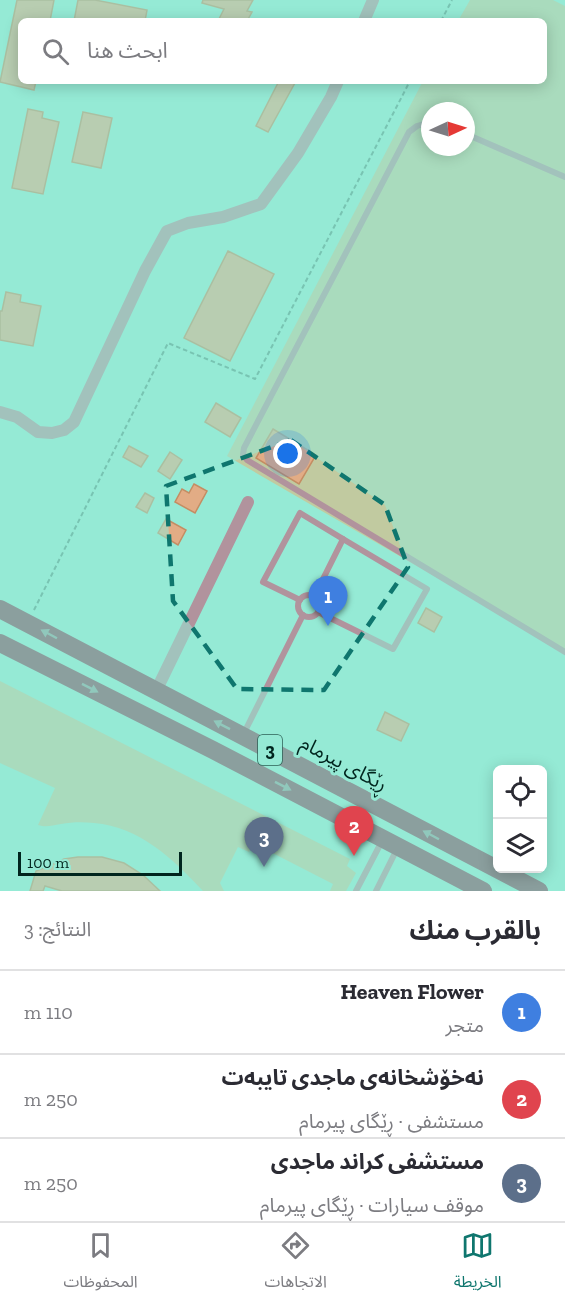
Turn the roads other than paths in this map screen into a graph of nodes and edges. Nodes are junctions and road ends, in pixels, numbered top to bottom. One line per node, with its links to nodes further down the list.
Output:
1 (373, 0): 2 (street)
2 (365, 18)
3 (337, 84): 7 (street)
4 (421, 125): 16 (lane)
5 (475, 138): 6 (lane)
6 (565, 177)
7 (0, 412)
8 (248, 502): 17 (street)
9 (343, 539): 10 (lane); 11 (lane); 13 (lane)
10 (314, 597): 11 (lane); 13 (lane)
11 (300, 600): 14 (lane)
12 (0, 609): 17 (highway, ڕێگای پیرمام / 3, one-way to 12)
13 (318, 612): 14 (lane)
14 (303, 615): 18 (lane)
15 (0, 643): 19 (highway, 3, one-way to 19)
16 (565, 652)
17 (156, 691): 18 (highway, ڕێگای پیرمام / 3, one-way to 17)
18 (243, 736): 20 (highway, ڕێگای پیرمام / 3, one-way to 18)
19 (391, 842): 21 (highway, 3); 22 (lane); 23 (lane)
20 (466, 853): 21 (highway); 25 (highway, ڕێگای پیرمام / 3)
21 (454, 876): 24 (highway, 3)
22 (356, 891)
23 (376, 891)
24 (483, 891)
25 (539, 891)

